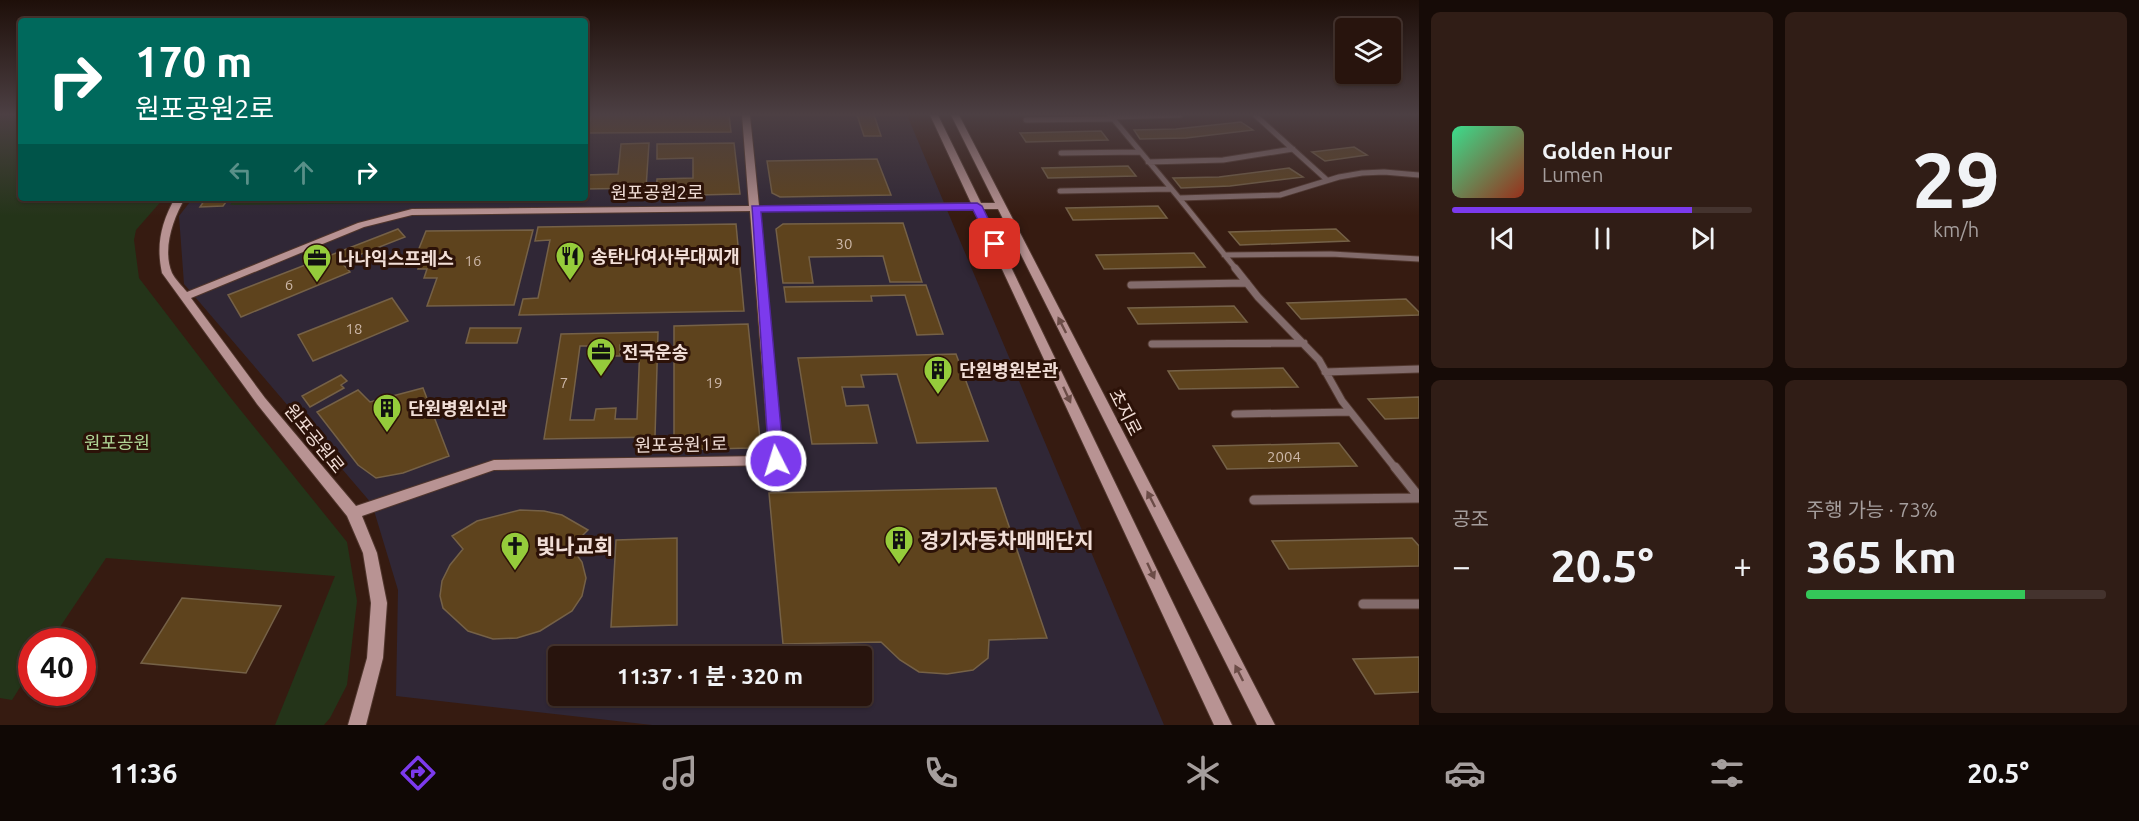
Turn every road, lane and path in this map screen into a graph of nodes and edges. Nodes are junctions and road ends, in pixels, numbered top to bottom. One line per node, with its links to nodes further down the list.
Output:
1 (750, 149): 18 (street, 원포공원1로)
2 (950, 149): 16 (street)
3 (972, 149): 17 (street, 초지로)
4 (1137, 149): 7 (lane)
5 (1288, 149): 9 (lane)
6 (1294, 149): 11 (lane)
7 (1140, 152): 8 (lane); 9 (lane)
8 (1061, 153)
9 (1148, 162): 12 (lane)
10 (1419, 175): 11 (lane)
11 (1328, 180): 14 (lane)
12 (1171, 189): 13 (lane); 14 (lane)
13 (1060, 191)
14 (1179, 198): 19 (lane)
15 (178, 201): 23 (street, 원포공원로)
16 (977, 206): 17 (street, 원포공원2로); 18 (street, 원포공원2로); 37 (street, one-way to 37)
17 (1001, 206): 38 (street, 초지로, one-way to 17)
18 (756, 208): 23 (street, 원포공원2로); 33 (street, 원포공원1로)
19 (1224, 255): 20 (lane); 21 (lane)
20 (1419, 259)
21 (1247, 283): 22 (lane); 24 (lane)
22 (1131, 285)
23 (185, 297): 33 (street, 원포공원로)
24 (1304, 343): 25 (lane); 27 (lane)
25 (1152, 344)
26 (1419, 369): 27 (lane)
27 (1325, 372): 28 (lane)
28 (1350, 412): 29 (lane); 30 (lane)
29 (1235, 414)
30 (1414, 485): 31 (lane)
31 (1419, 497): 32 (lane)
32 (1254, 500)
33 (353, 513): 36 (street, 원포공원로)
34 (1363, 604): 35 (lane)
35 (1419, 604)
36 (357, 725)
37 (1223, 725)
38 (1266, 725)

